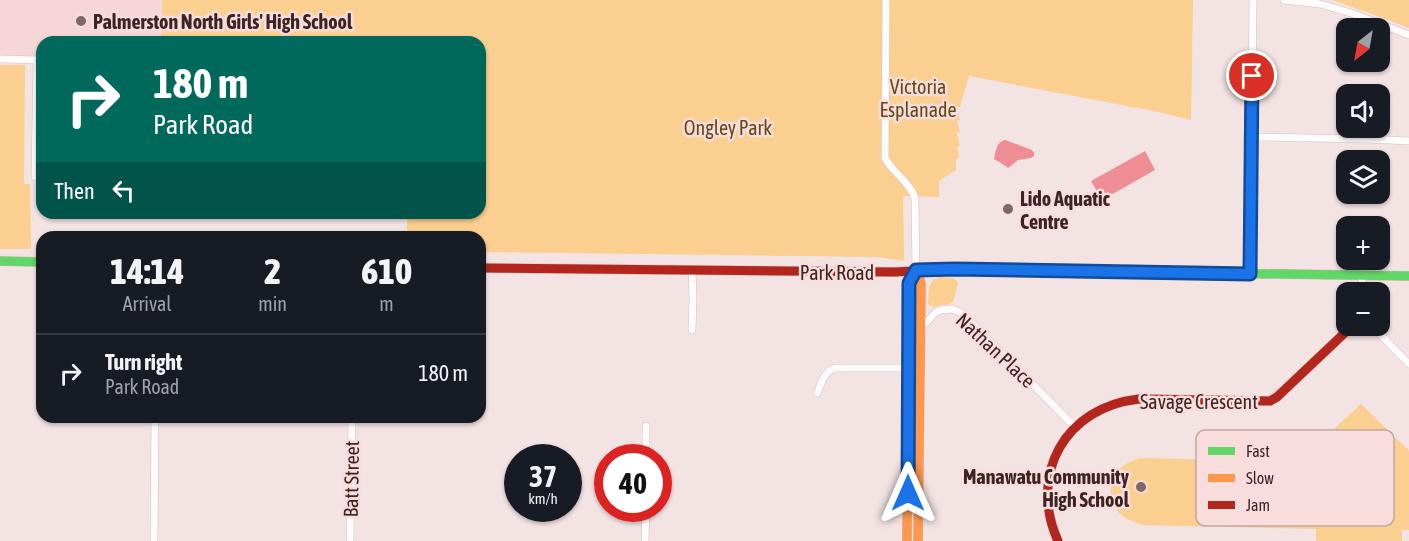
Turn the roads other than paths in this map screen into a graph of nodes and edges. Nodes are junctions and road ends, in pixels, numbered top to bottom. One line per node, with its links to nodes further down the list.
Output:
1 (886, 0): 14 (street)
2 (1253, 0): 8 (street)
3 (1284, 0): 4 (street)
4 (1409, 35)
5 (0, 59): 6 (street)
6 (36, 60)
7 (36, 118): 10 (street)
8 (1252, 137): 9 (street); 16 (street)
9 (1409, 141)
10 (35, 177)
11 (0, 261): 12 (street)
12 (36, 262)
13 (486, 268): 15 (street, Park Road)
14 (916, 270): 15 (street, Park Road); 16 (street, Park Road); 20 (street); 21 (street)
15 (692, 271): 22 (street)
16 (1250, 274): 17 (street, Park Road)
17 (1362, 275): 18 (street, Park Road); 19 (street)
18 (1409, 276)
19 (1362, 282)
20 (920, 325): 21 (street, Nathan Place); 31 (street, Nathan Place); 33 (street)
21 (908, 326): 26 (street)
22 (692, 330)
23 (1342, 336): 31 (street, Savage Crescent)
24 (1381, 336): 25 (street)
25 (1409, 364)
26 (909, 369): 27 (street); 33 (street)
27 (817, 393)
28 (155, 423): 35 (street)
29 (352, 423): 36 (street, Batt Street)
30 (646, 426): 32 (street)
31 (1075, 427): 40 (street, Savage Crescent)
32 (646, 444)
33 (913, 493): 38 (street); 39 (street)
34 (646, 522): 37 (street)
35 (154, 541)
36 (350, 541)
37 (645, 541)
38 (907, 541)
39 (918, 541)
40 (1058, 541)

